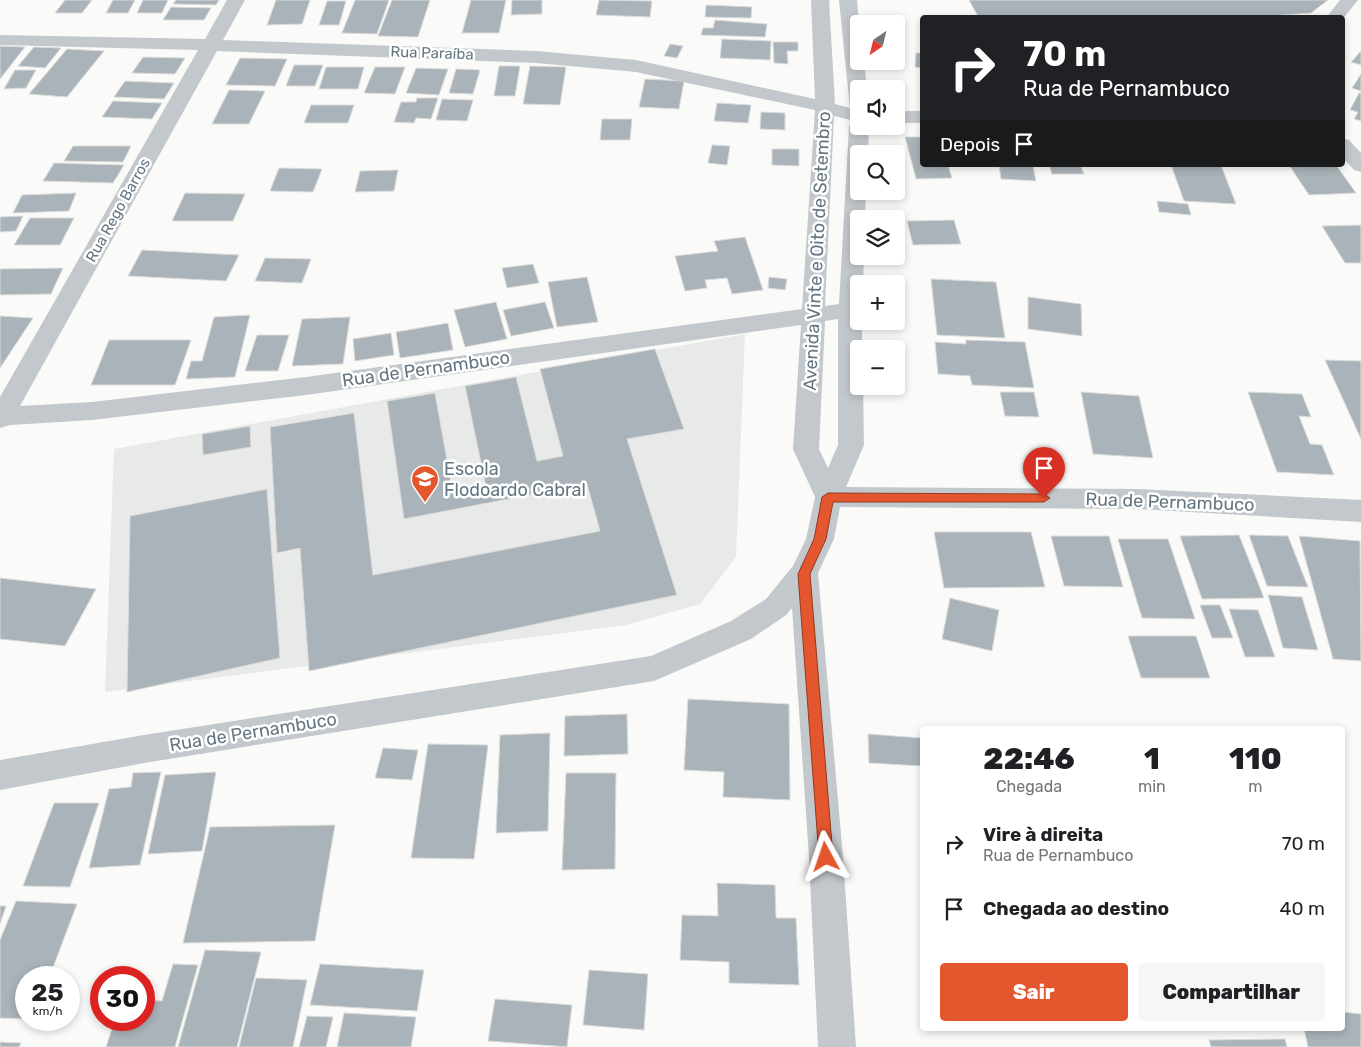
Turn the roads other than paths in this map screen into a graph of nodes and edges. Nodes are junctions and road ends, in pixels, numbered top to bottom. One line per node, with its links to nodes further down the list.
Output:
1 (236, 0): 7 (street, Rua Rego Barros)
2 (820, 0): 9 (street, Avenida Vinte e Oito de Setembro)
3 (848, 0): 8 (street, Avenida Vinte e Oito de Setembro)
4 (1349, 0): 5 (street)
5 (1337, 15)
6 (0, 40): 7 (street, Rua Paraíba)
7 (212, 45): 9 (street, Rua Paraíba); 20 (street, Rua Rego Barros)
8 (856, 80)
9 (825, 106): 10 (street, Rua Paraíba); 18 (street, Avenida Vinte e Oito de Setembro)
10 (850, 113)
11 (905, 117): 12 (street)
12 (920, 117)
13 (859, 135): 16 (street, Avenida Vinte e Oito de Setembro)
14 (1345, 147): 15 (street)
15 (1361, 166)
16 (852, 275)
17 (850, 310): 18 (street, Rua de Pernambuco)
18 (814, 315): 20 (street, Rua de Pernambuco); 21 (street, Avenida Vinte e Oito de Setembro)
19 (850, 330): 21 (street, Avenida Vinte e Oito de Setembro)
20 (1, 417)
21 (828, 497): 22 (street, Rua de Pernambuco); 23 (street, Avenida Vinte e Oito de Setembro)
22 (1361, 511)
23 (804, 574): 24 (street, Rua de Pernambuco); 25 (street, Avenida Vinte e Oito de Setembro)
24 (0, 775)
25 (837, 1047)

